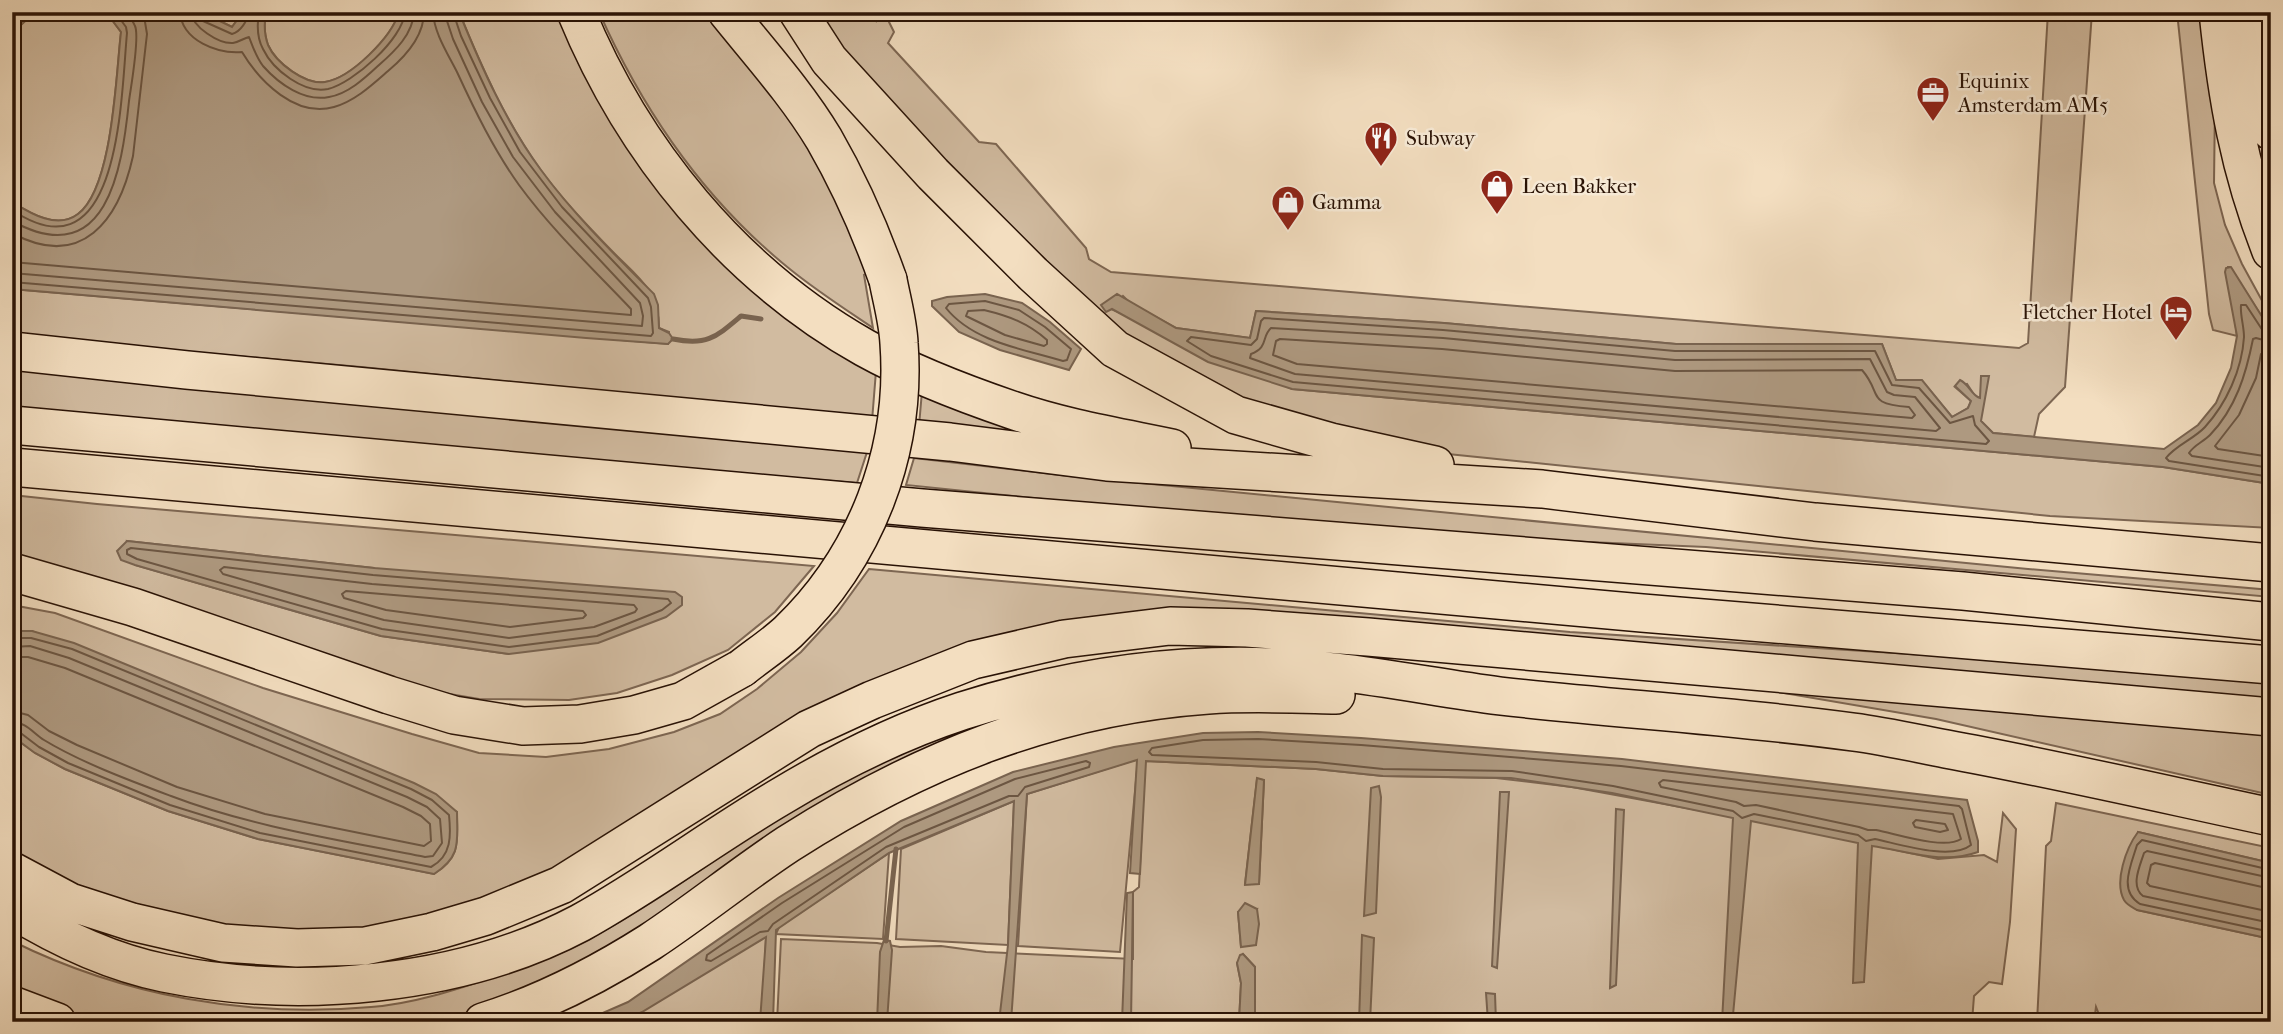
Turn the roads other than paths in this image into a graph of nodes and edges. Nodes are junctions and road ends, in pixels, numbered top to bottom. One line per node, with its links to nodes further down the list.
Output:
1 (576, 12): 11 (highway)
2 (727, 12): 14 (highway, bridge)
3 (798, 12): 12 (highway)
4 (2218, 12): 7 (highway)
5 (2254, 12): 6 (highway)
6 (2271, 131)
7 (2271, 251)
8 (12, 351): 11 (highway)
9 (12, 425): 15 (highway)
10 (12, 467): 16 (highway)
11 (1275, 471): 12 (highway)
12 (1542, 489): 13 (highway)
13 (2271, 563)
14 (12, 572)
15 (2271, 622)
16 (2271, 665)
17 (1498, 695): 19 (highway); 21 (highway); 24 (highway)
18 (2271, 717): 20 (highway)
19 (2271, 817)
20 (12, 871)
21 (22, 918)
22 (12, 1005): 23 (highway)
23 (57, 1022)
24 (483, 1022)

